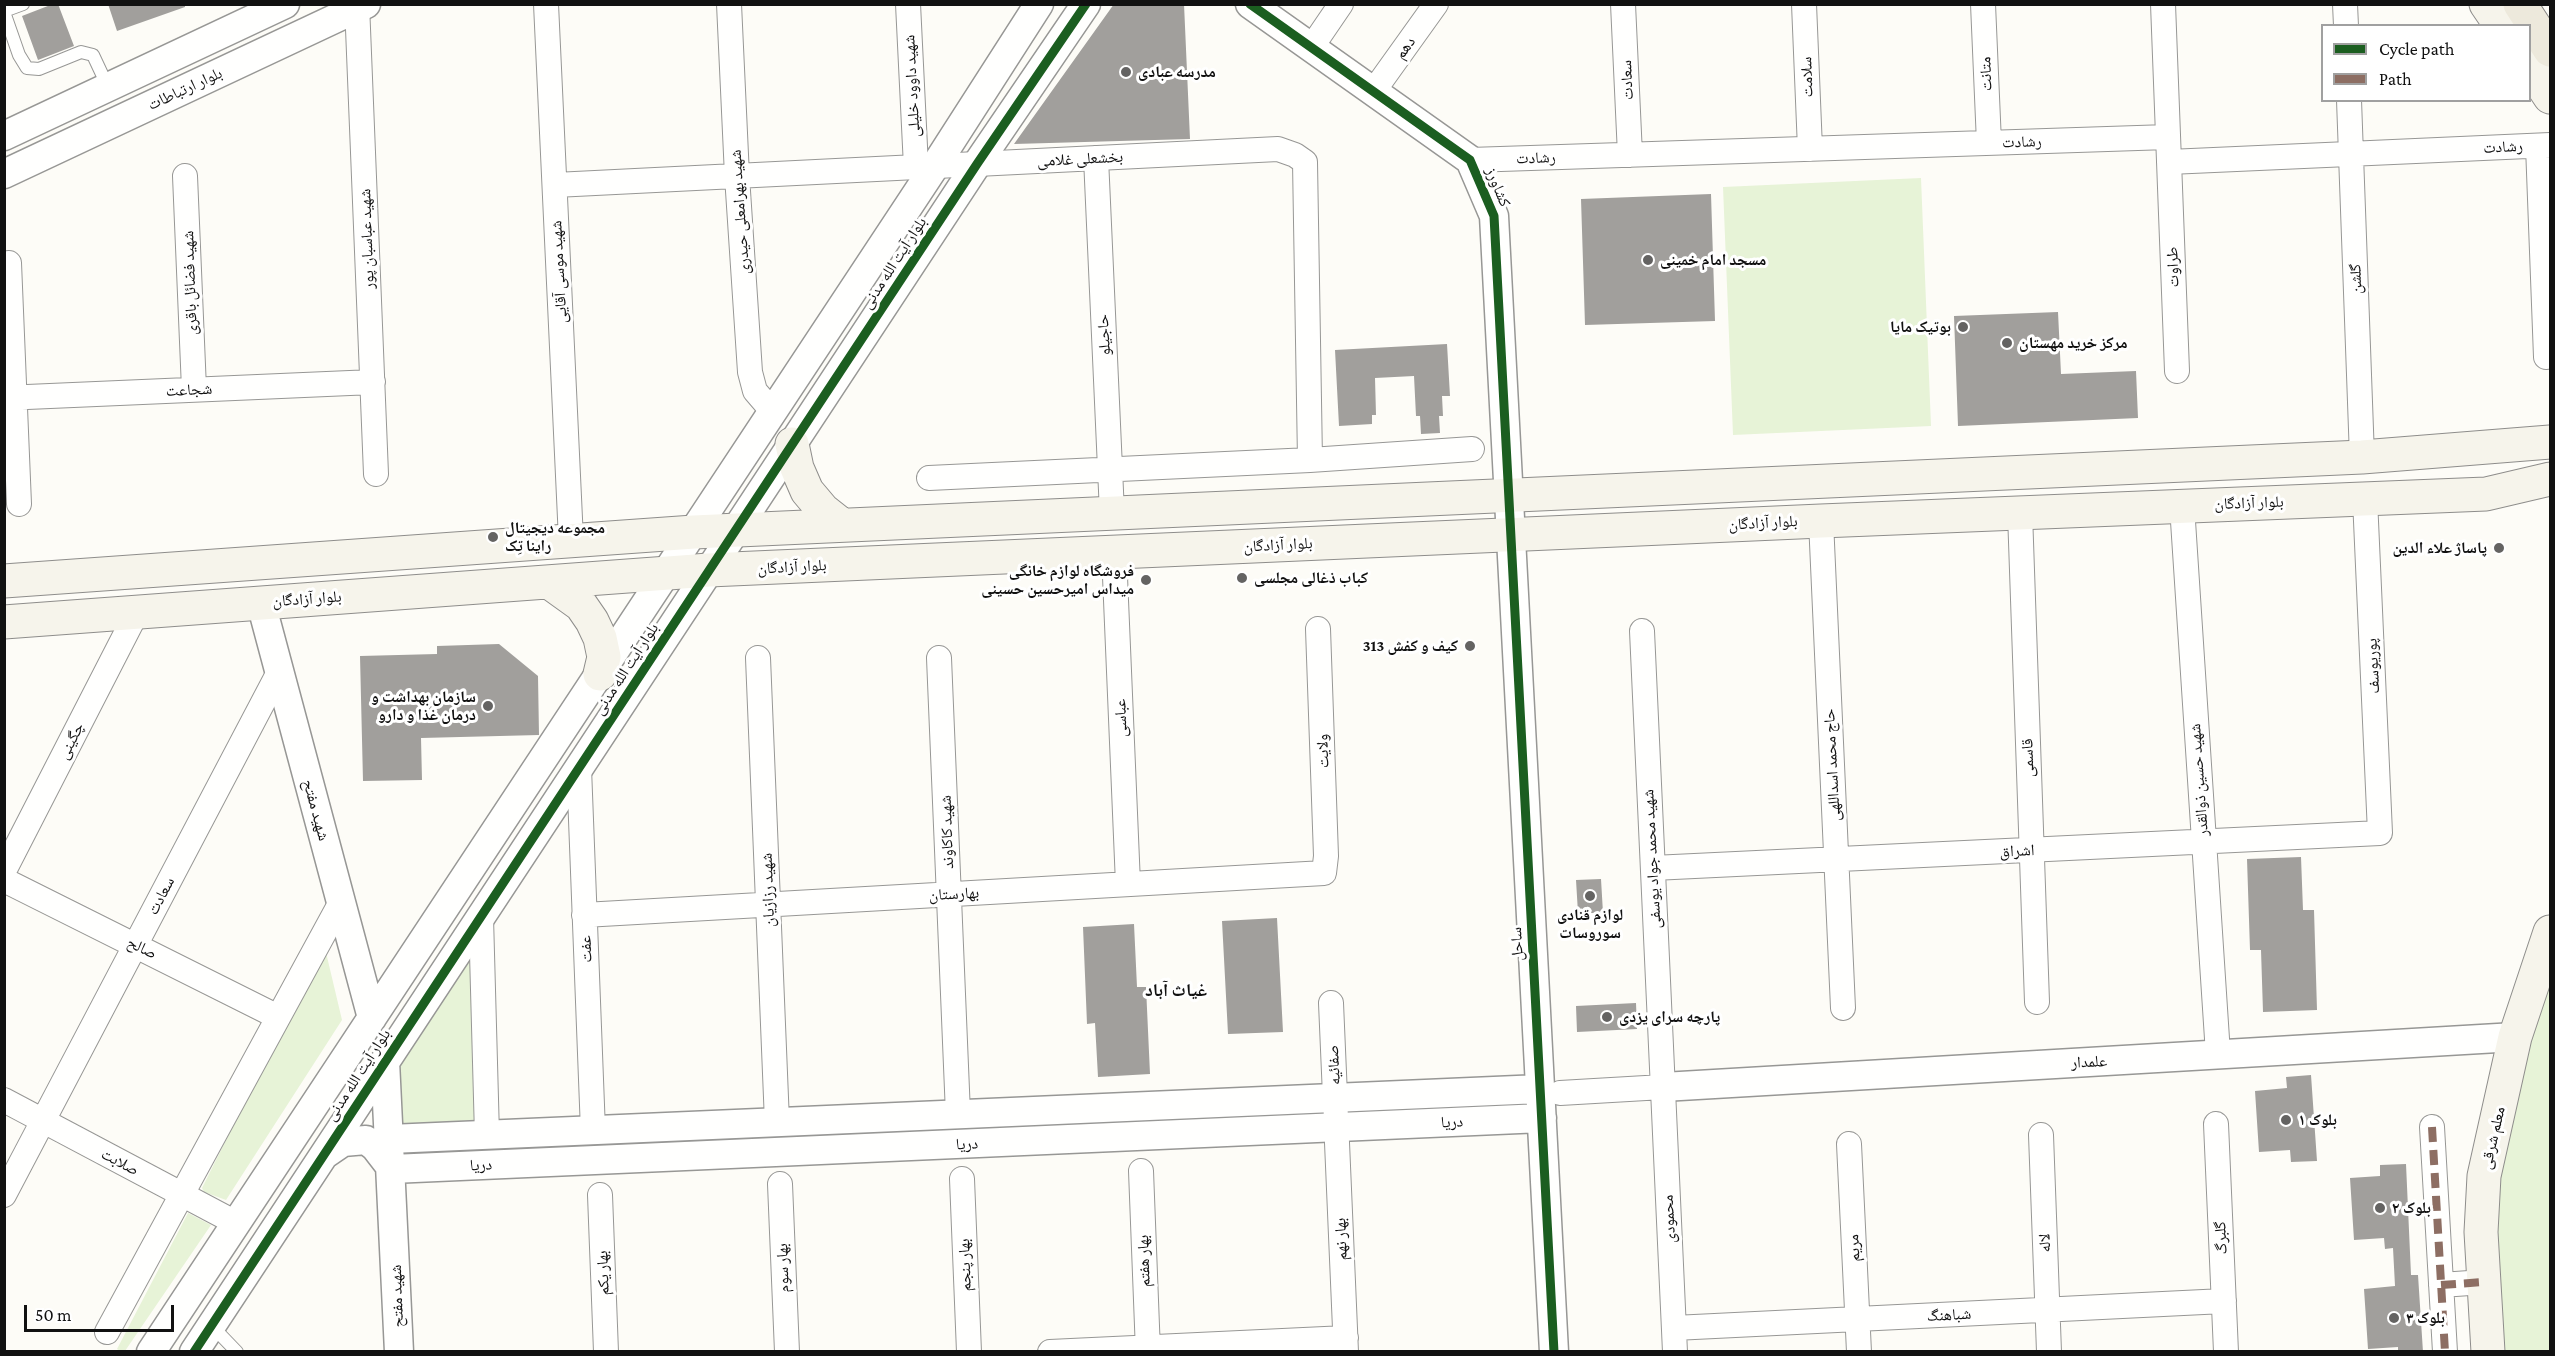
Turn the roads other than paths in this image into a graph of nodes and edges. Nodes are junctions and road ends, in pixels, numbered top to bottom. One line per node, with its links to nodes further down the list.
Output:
1 (23, 4): 19 (lane)
2 (546, 4): 44 (street, شهید موسی آقایی)
3 (729, 4): 43 (street, شهید بهرامعلی حیدری)
4 (908, 4): 40 (street, شهید داوود خلیلی)
5 (1039, 4): 40 (street, بلوار آیت الله مدنی)
6 (1086, 4): 39 (street, بلوار آیت الله مدنی)
7 (1250, 4): 22 (street, کشاورز)
8 (1341, 4): 22 (street)
9 (1436, 4): 26 (street, دهم)
10 (1623, 4): 35 (street, سعادت)
11 (1804, 4): 33 (street, سلامت)
12 (1983, 4): 31 (street, متانت)
13 (2163, 4): 30 (street)
14 (2345, 4): 20 (street)
15 (2487, 4): 21 (main road)
16 (2520, 4): 23 (main road)
17 (276, 6): 25 (street, بلوار ارتباطات)
18 (360, 6): 41 (street, بلوار ارتباطات); 48 (street, شهید عباسبان پور)
19 (4, 12): 25 (lane)
20 (2346, 24)
21 (2500, 24)
22 (1311, 48): 26 (street, کشاورز)
23 (2550, 50)
24 (2531, 70): 27 (main road)
25 (108, 87): 29 (street, بلوار ارتباطات)
26 (1373, 92): 37 (street, کشاورز)
27 (2550, 97)
28 (2349, 102): 34 (street, گلشن)
29 (4, 136)
30 (2168, 137): 31 (street, رشادت); 38 (street)
31 (1989, 143): 33 (street, رشادت)
32 (2544, 146): 34 (street, رشادت); 46 (street)
33 (1810, 149): 35 (street, رشادت)
34 (2351, 154): 38 (street, رشادت); 55 (street, گلشن)
35 (1630, 155): 37 (street, رشادت)
36 (1096, 158): 39 (street, بخشعلی غلامی); 56 (street, بخشعلی غلامی); 57 (street, حاجیلو)
37 (1470, 160): 62 (street, کشاورز)
38 (2169, 162): 47 (street, طراوت)
39 (977, 164): 40 (street, بخشعلی غلامی); 53 (street, بلوار آیت الله مدنی)
40 (926, 167): 43 (street, بخشعلی غلامی); 51 (street, بلوار آیت الله مدنی)
41 (4, 174)
42 (185, 176): 49 (street, شهید فضائل باقری)
43 (737, 176): 44 (street, بخشعلی غلامی); 51 (street, شهید بهرامعلی حیدری)
44 (555, 185): 74 (street, شهید موسی آقایی)
45 (9, 263): 50 (street)
46 (2546, 357)
47 (2177, 371)
48 (373, 382): 49 (street, شجاعت); 58 (street, شهید عباسبان پور)
49 (194, 389): 50 (street, شجاعت)
50 (9, 398): 65 (street)
51 (773, 412): 72 (street, بلوار آیت الله مدنی)
52 (2550, 442): 55 (main road)
53 (792, 444): 70 (main road); 71 (street, بلوار آیت الله مدنی)
54 (1472, 448): 56 (street)
55 (2362, 457): 62 (main road)
56 (1310, 460): 57 (street)
57 (1110, 469): 59 (street); 67 (street, حاجیلو)
58 (376, 474)
59 (929, 478)
60 (2550, 479): 61 (main road, بلوار آزادگان)
61 (2486, 494): 63 (main road, بلوار آزادگان); 64 (main road)
62 (1508, 495): 67 (main road); 73 (street, کشاورز)
63 (2365, 499): 66 (main road, بلوار آزادگان); 90 (street, پوریوسف)
64 (2550, 501)
65 (19, 504)
66 (2182, 506): 68 (main road, بلوار آزادگان); 91 (street, شهید حسین ذوالقدر)
67 (1112, 513): 70 (main road)
68 (2020, 513): 69 (main road, بلوار آزادگان); 92 (street, قاسمی)
69 (1821, 521): 73 (main road, بلوار آزادگان); 93 (street, حاج محمد اسداللهی)
70 (842, 525): 71 (main road)
71 (736, 530): 72 (main road); 76 (street, بلوار آیت الله مدنی)
72 (694, 532): 74 (main road); 77 (street, بلوار آیت الله مدنی)
73 (1510, 535): 75 (main road, بلوار آزادگان); 115 (street, ساحل)
74 (571, 540): 78 (main road)
75 (1114, 553): 76 (main road, بلوار آزادگان); 98 (street, عباسی)
76 (709, 570): 77 (main road, بلوار آزادگان); 89 (street, بلوار آیت الله مدنی)
77 (666, 573): 79 (main road, بلوار آزادگان); 88 (street, بلوار آیت الله مدنی)
78 (4, 581)
79 (549, 582): 80 (main road, بلوار آزادگان); 88 (main road)
80 (261, 603): 81 (main road, بلوار آزادگان); 87 (street, شهید مفتح)
81 (137, 612): 82 (main road, بلوار آزادگان); 95 (street, چگینی)
82 (4, 622)
83 (1318, 629): 96 (street, ولایت)
84 (1642, 631): 94 (street, شهید محمد جواد یوسفی)
85 (758, 658): 101 (street, شهید رزازیان)
86 (939, 658): 99 (street, شهید کاکاوند)
87 (279, 672): 100 (street, شهید مفتح); 105 (street, سعادت)
88 (600, 674): 110 (street, بلوار آیت الله مدنی)
89 (579, 768): 102 (street, عفت); 103 (street, بلوار آیت الله مدنی)
90 (2380, 833): 91 (street, اشراق)
91 (2203, 842): 92 (street, اشراق); 112 (street, شهید حسین ذوالقدر)
92 (2031, 850): 93 (street, اشراق); 106 (street, قاسمی)
93 (1836, 859): 94 (street, اشراق); 108 (street, حاج محمد اسداللهی)
94 (1653, 868): 114 (street, شهید محمد جواد یوسفی)
95 (4, 871)
96 (1324, 873): 98 (street, بهارستان)
97 (4, 880): 105 (street, صالح)
98 (1128, 884): 99 (street, بهارستان)
99 (949, 894): 101 (street, بهارستان); 119 (street, شهید کاکاوند)
100 (341, 902): 109 (street); 110 (street, شهید مفتح)
101 (768, 904): 102 (street, بهارستان); 122 (street, شهید رزازیان)
102 (584, 915): 126 (street, عفت)
103 (480, 917): 113 (street, بلوار آیت الله مدنی); 127 (street)
104 (2550, 932): 111 (main road, معلم شرقی)
105 (136, 945): 109 (street, صالح); 121 (street, سعادت)
106 (2037, 1002)
107 (1331, 1003): 116 (street, صفائیه)
108 (1843, 1008)
109 (278, 1017): 140 (street)
110 (372, 1017): 133 (street, بلوار آیت الله مدنی)
111 (2516, 1037): 112 (street, علمدار); 143 (main road, معلم شرقی)
112 (2218, 1054): 114 (street, علمدار)
113 (385, 1061): 130 (street, شهید مفتح); 134 (street, بلوار آیت الله مدنی)
114 (1663, 1087): 115 (street); 149 (street, محمودی)
115 (1550, 1091): 116 (street, دریا); 120 (street, ساحل)
116 (1335, 1097): 118 (street, دریا); 125 (street, صفائیه)
117 (4, 1100): 121 (street, صلابت)
118 (1138, 1106): 119 (street, دریا); 129 (street)
119 (958, 1114): 122 (street, دریا)
120 (1542, 1118): 125 (street, دریا); 161 (street, ساحل)
121 (43, 1121): 139 (street, سعادت); 140 (street, صلابت)
122 (777, 1122): 126 (street, دریا); 132 (street)
123 (2216, 1124): 145 (street, گلبرگ)
124 (2432, 1127): 144 (street)
125 (1337, 1128): 129 (street, دریا); 151 (street, بهار نهم)
126 (593, 1131): 127 (street, دریا)
127 (487, 1135): 130 (street, دریا)
128 (2041, 1135): 146 (street, لاله)
129 (1139, 1136): 132 (street, دریا)
130 (390, 1140): 135 (street, شهید مفتح)
131 (1849, 1144): 147 (street, مریم)
132 (778, 1152): 135 (street, دریا)
133 (283, 1153): 134 (street); 142 (street, بلوار آیت الله مدنی)
134 (318, 1163): 135 (street); 148 (street, بلوار آیت الله مدنی)
135 (392, 1170): 156 (street, شهید مفتح)
136 (1141, 1172): 152 (street, بهار هفتم)
137 (962, 1179): 159 (street, بهار پنجم)
138 (780, 1184): 158 (street, بهار سوم)
139 (4, 1195)
140 (182, 1195): 142 (street, صلابت); 150 (street)
141 (600, 1195): 157 (street, بهار یکم)
142 (236, 1223): 153 (street, بلوار آیت الله مدنی)
143 (2484, 1282): 144 (street); 167 (main road, معلم شرقی)
144 (2441, 1285): 166 (street)
145 (2224, 1301): 146 (street, شباهنگ); 165 (street, گلبرگ)
146 (2048, 1310): 147 (street, شباهنگ); 164 (street, لاله)
147 (1857, 1319): 149 (street, شباهنگ); 163 (street, مریم)
148 (211, 1325): 154 (street, بلوار آیت الله مدنی); 155 (lane)
149 (1674, 1328): 162 (street, محمودی)
150 (107, 1332)
151 (1346, 1345): 152 (street)
152 (1148, 1349): 160 (street)
153 (151, 1352)
154 (194, 1352)
155 (237, 1352)
156 (399, 1352)
157 (606, 1352)
158 (787, 1352)
159 (969, 1352)
160 (1050, 1352)
161 (1554, 1352)
162 (1675, 1352)
163 (1859, 1352)
164 (2049, 1352)
165 (2226, 1352)
166 (2445, 1352)
167 (2488, 1352)

